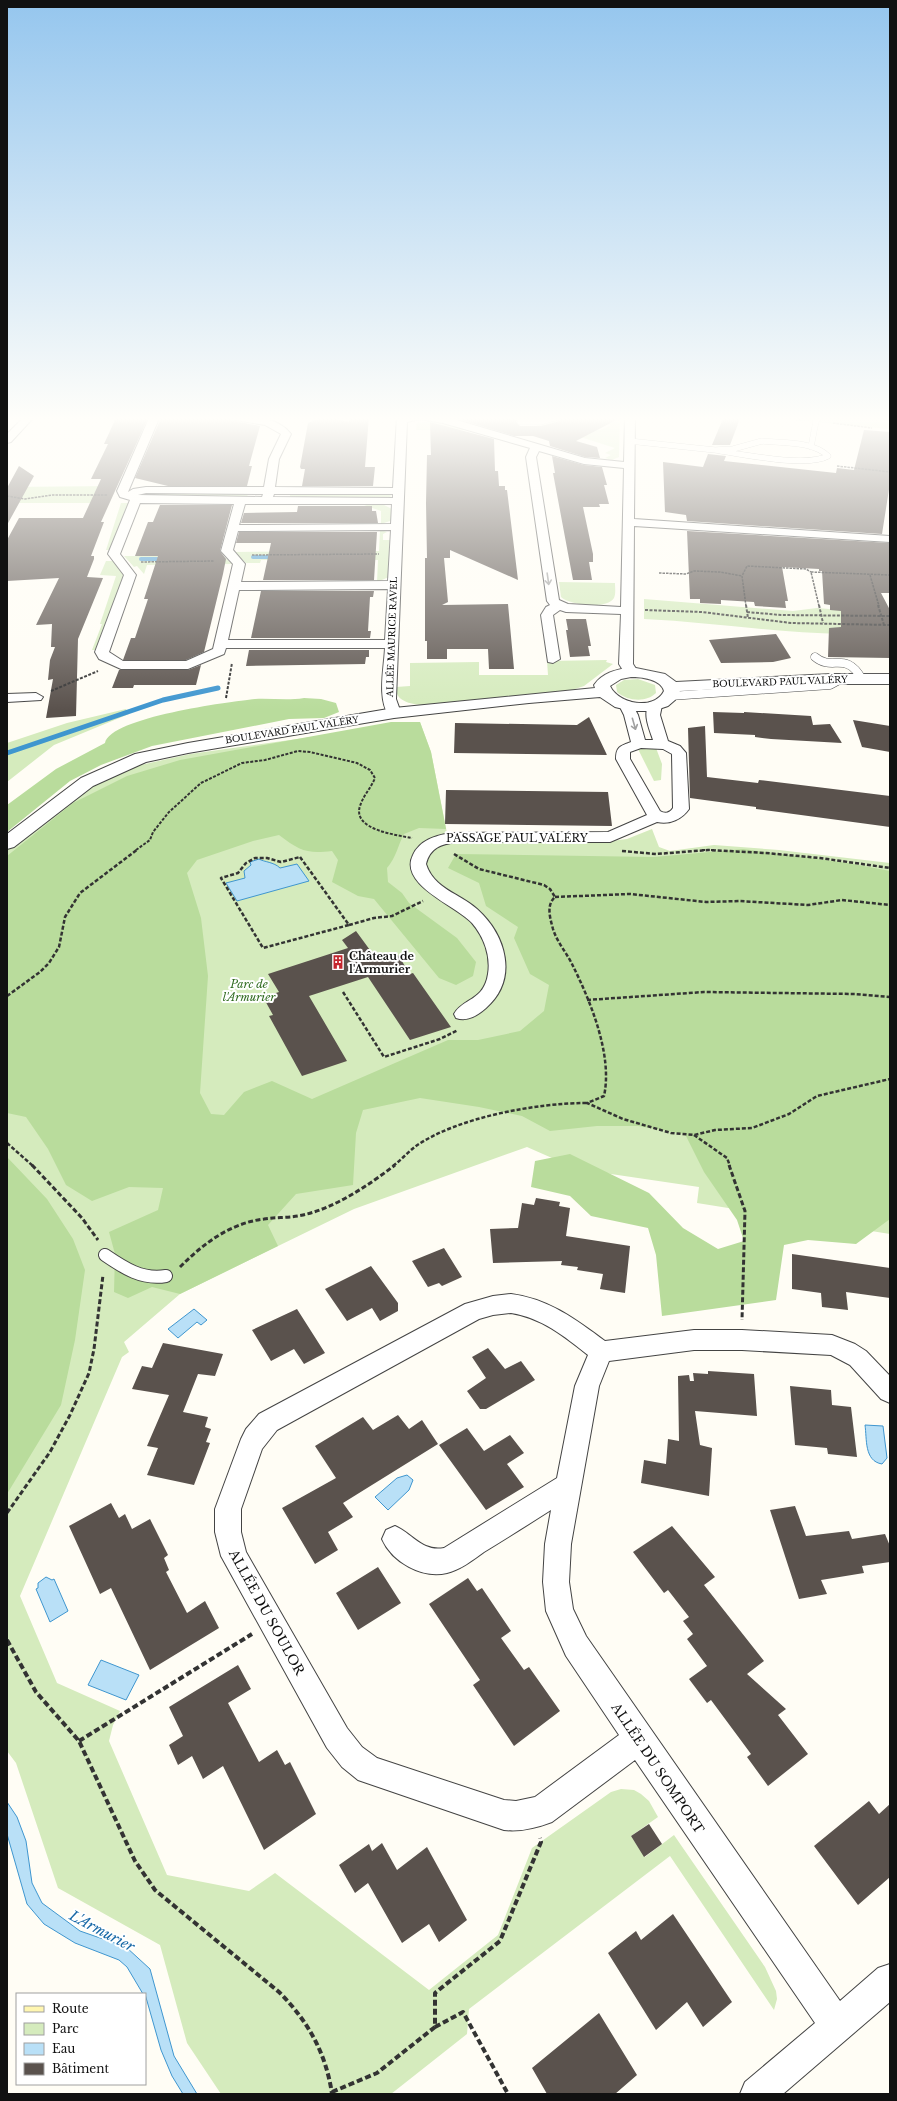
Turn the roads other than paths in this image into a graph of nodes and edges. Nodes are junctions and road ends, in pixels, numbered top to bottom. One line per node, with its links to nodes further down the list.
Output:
1 (126, 514): 14 (street)
2 (236, 514): 8 (street)
3 (397, 514): 7 (street, ALLÉE MAURICE RAVEL)
4 (539, 514): 12 (street, one-way to 12)
5 (629, 514): 6 (street)
6 (629, 522): 9 (street); 13 (street)
7 (397, 527): 8 (street); 10 (street, ALLÉE MAURICE RAVEL)
8 (233, 528): 11 (street)
9 (890, 539)
10 (394, 585): 11 (street); 15 (street, ALLÉE MAURICE RAVEL)
11 (234, 586): 14 (street)
12 (559, 605): 13 (street); 17 (street)
13 (627, 611): 18 (street)
14 (220, 644): 15 (street)
15 (391, 644): 27 (street, ALLÉE MAURICE RAVEL)
16 (815, 657): 19 (lane)
17 (553, 659)
18 (631, 672): 21 (street); 22 (street)
19 (862, 679): 20 (street, BOULEVARD PAUL VALÉRY); 22 (street, BOULEVARD PAUL VALÉRY)
20 (890, 679)
21 (603, 692): 25 (street); 27 (street, BOULEVARD PAUL VALÉRY)
22 (670, 692): 26 (street)
23 (36, 697): 24 (street)
24 (7, 698)
25 (626, 705): 26 (street); 28 (street, one-way to 28)
26 (655, 705): 29 (street)
27 (394, 713): 31 (street, BOULEVARD PAUL VALÉRY)
28 (639, 744): 29 (street, PASSAGE PAUL VALÉRY); 30 (street, PASSAGE PAUL VALÉRY)
29 (661, 744): 30 (street, PASSAGE PAUL VALÉRY)
30 (657, 816): 32 (street, PASSAGE PAUL VALÉRY)
31 (7, 843)
32 (463, 1021)
33 (105, 1255): 34 (lane)
34 (166, 1276)
35 (601, 1352): 36 (street); 37 (street, ALLÉE DU SOMPORT); 39 (street, ALLÉE DU SOULOR)
36 (890, 1392)
37 (568, 1485): 38 (street); 39 (street, ALLÉE DU SOMPORT)
38 (395, 1539)
39 (638, 1739): 41 (street, ALLÉE DU SOMPORT)
40 (887, 1988): 41 (street)
41 (836, 2025): 42 (street)
42 (757, 2094)

